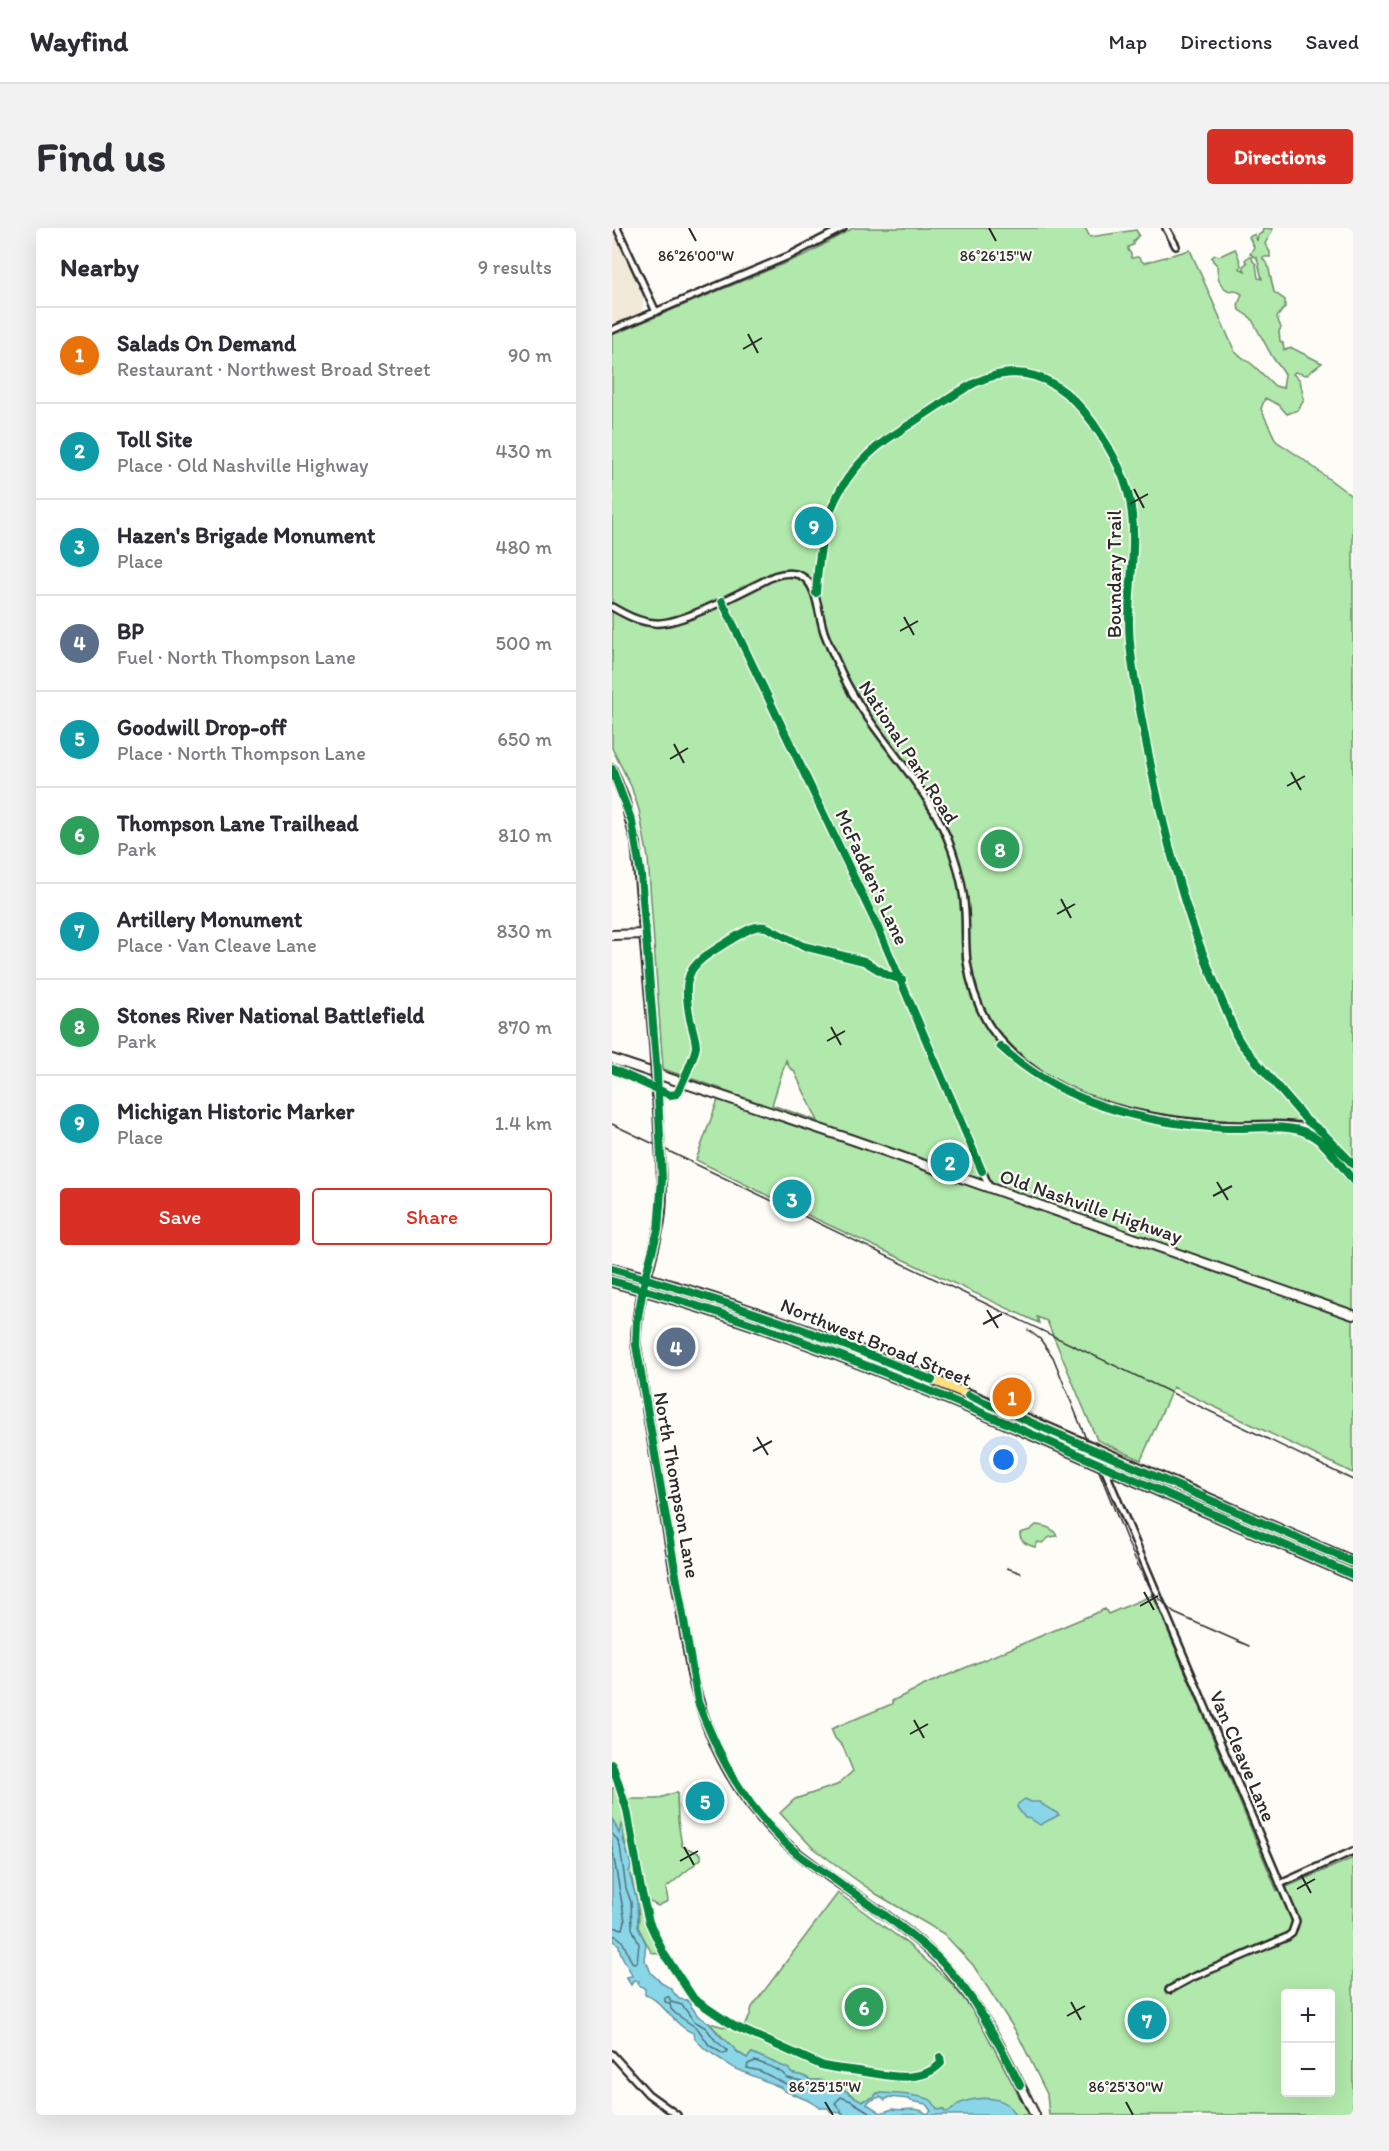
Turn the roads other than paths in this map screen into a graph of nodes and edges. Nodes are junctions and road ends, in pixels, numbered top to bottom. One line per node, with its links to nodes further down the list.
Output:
1 (617, 228): 5 (street)
2 (843, 228): 5 (street)
3 (1166, 228): 4 (street)
4 (1176, 246)
5 (656, 312): 6 (street)
6 (612, 330)
7 (722, 601): 8 (street, National Park Road); 13 (street, National Park Road); 14 (street, McFadden's Lane)
8 (612, 607)
9 (612, 769): 10 (main road, North Thompson Lane)
10 (645, 934): 11 (main road); 16 (main road, North Thompson Lane, bridge)
11 (612, 936)
12 (612, 1059): 14 (main road, Old Nashville Highway)
13 (1353, 1175)
14 (989, 1187): 19 (main road, Old Nashville Highway)
15 (612, 1269): 16 (main road, Northwest Broad Street)
16 (645, 1278): 18 (main road, North Thompson Lane); 20 (main road, Northwest Broad Street)
17 (612, 1281): 18 (main road, Northwest Broad Street)
18 (644, 1290): 21 (main road, Northwest Broad Street); 42 (main road, North Thompson Lane)
19 (1353, 1316)
20 (785, 1323): 21 (main road); 22 (main road, Northwest Broad Street)
21 (782, 1334): 23 (main road, Northwest Broad Street)
22 (830, 1338): 23 (main road); 24 (main road, Northwest Broad Street)
23 (826, 1349): 25 (main road, Northwest Broad Street)
24 (899, 1366): 25 (main road); 26 (main road, Northwest Broad Street)
25 (895, 1376): 26 (main road, Northwest Broad Street)
26 (956, 1396): 27 (main road, Northwest Broad Street); 28 (main road, Northwest Broad Street)
27 (1041, 1427): 28 (main road); 29 (main road, Northwest Broad Street)
28 (1036, 1437): 30 (main road, Northwest Broad Street)
29 (1108, 1455): 30 (main road); 31 (main road, Northwest Broad Street)
30 (1104, 1466): 32 (main road, Northwest Broad Street); 38 (street, Van Cleave Lane)
31 (1206, 1498): 32 (main road); 33 (main road, Northwest Broad Street)
32 (1201, 1508): 34 (main road, Northwest Broad Street)
33 (1308, 1543): 34 (main road); 35 (main road, Northwest Broad Street)
34 (1304, 1553): 36 (main road, Northwest Broad Street)
35 (1353, 1562)
36 (1353, 1575)
37 (1353, 1851): 38 (street)
38 (1280, 1884): 39 (street, Van Cleave Lane)
39 (1169, 1990)
40 (612, 2054): 41 (street)
41 (677, 2115)
42 (1035, 2115)

